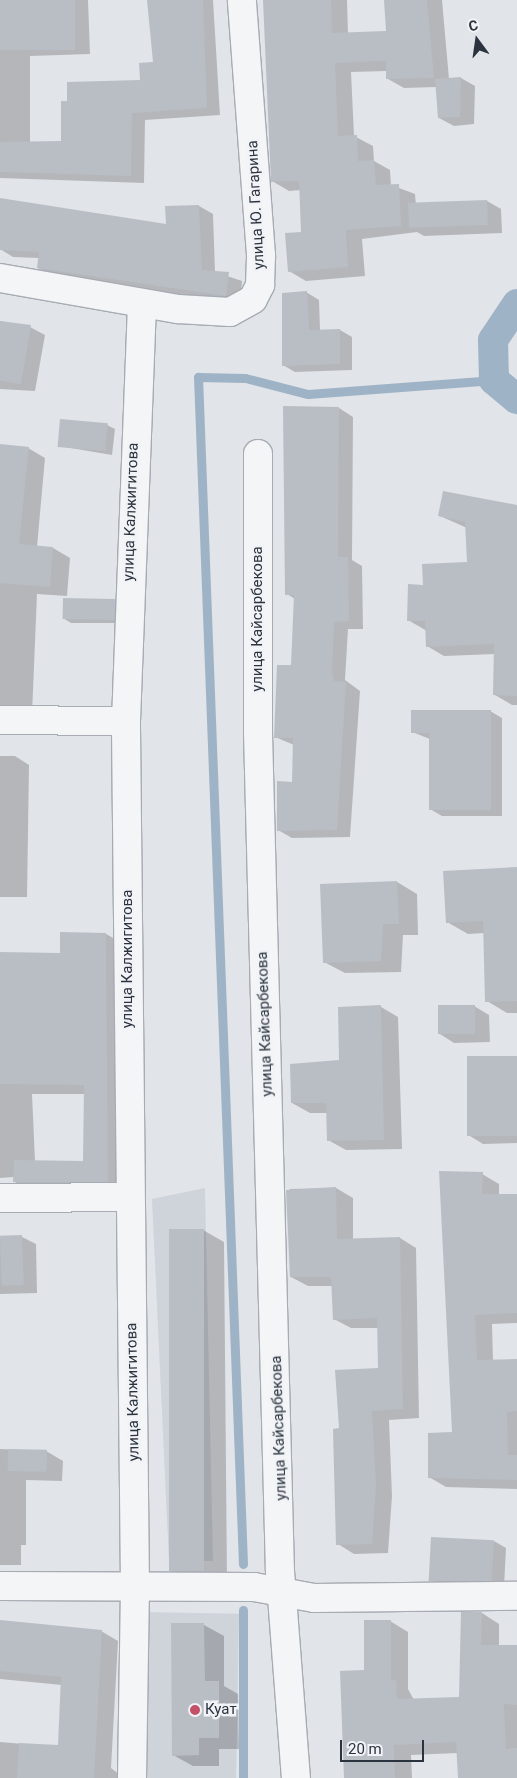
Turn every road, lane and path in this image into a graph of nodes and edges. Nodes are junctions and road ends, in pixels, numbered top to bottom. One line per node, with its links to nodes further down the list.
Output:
1 (242, 0): 3 (street, улица Ю. Гагарина)
2 (0, 278): 3 (street, улица Ю. Гагарина)
3 (142, 303): 6 (street, улица Калжигитова)
4 (258, 454): 11 (street, улица Кайсарбекова)
5 (0, 720): 6 (street)
6 (126, 721): 7 (street, улица Калжигитова)
7 (129, 1196): 8 (street); 10 (street, улица Калжигитова)
8 (0, 1198)
9 (0, 1586): 10 (street)
10 (135, 1587): 11 (street); 13 (street, улица Калжигитова)
11 (283, 1592): 12 (street); 14 (street, улица Кайсарбекова)
12 (517, 1596)
13 (132, 1778)
14 (296, 1778)

